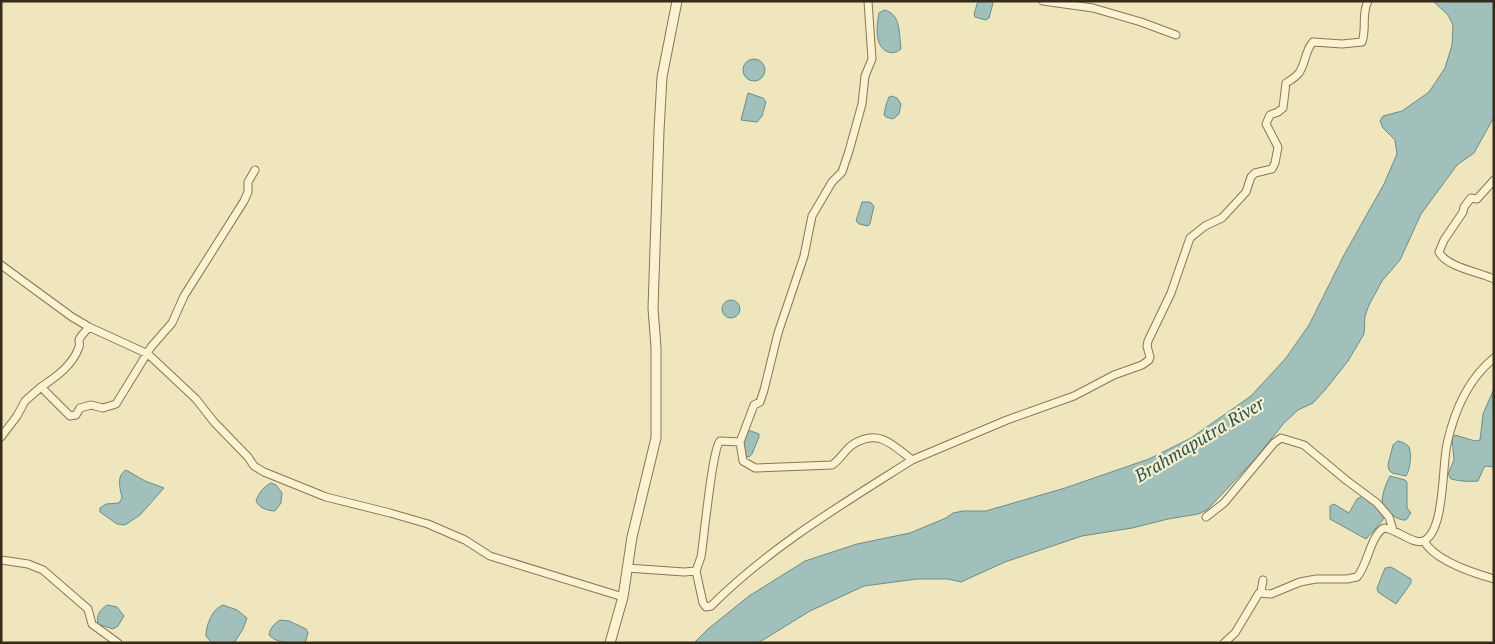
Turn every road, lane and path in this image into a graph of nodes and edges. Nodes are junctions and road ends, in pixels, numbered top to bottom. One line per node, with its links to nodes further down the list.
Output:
1 (677, 1): 21 (street)
2 (868, 1): 15 (street)
3 (1043, 1): 5 (street)
4 (1368, 1): 16 (street)
5 (1176, 35)
6 (255, 170): 11 (street)
7 (1494, 180): 9 (street)
8 (1, 265): 10 (street)
9 (1494, 279)
10 (89, 327): 11 (street); 13 (street)
11 (148, 354): 13 (street); 26 (street)
12 (1494, 358): 19 (street)
13 (41, 387): 14 (street)
14 (1, 437)
15 (740, 442): 16 (street); 22 (street)
16 (912, 460): 22 (street)
17 (1206, 517): 18 (street)
18 (1393, 530): 19 (street); 25 (street)
19 (1424, 541): 23 (street)
20 (1, 560): 27 (street)
21 (627, 568): 22 (street); 26 (street)
22 (696, 571)
23 (1494, 579)
24 (1263, 580): 25 (street)
25 (1261, 592): 29 (street)
26 (623, 597): 28 (street)
27 (118, 643)
28 (610, 643)
29 (1224, 643)

